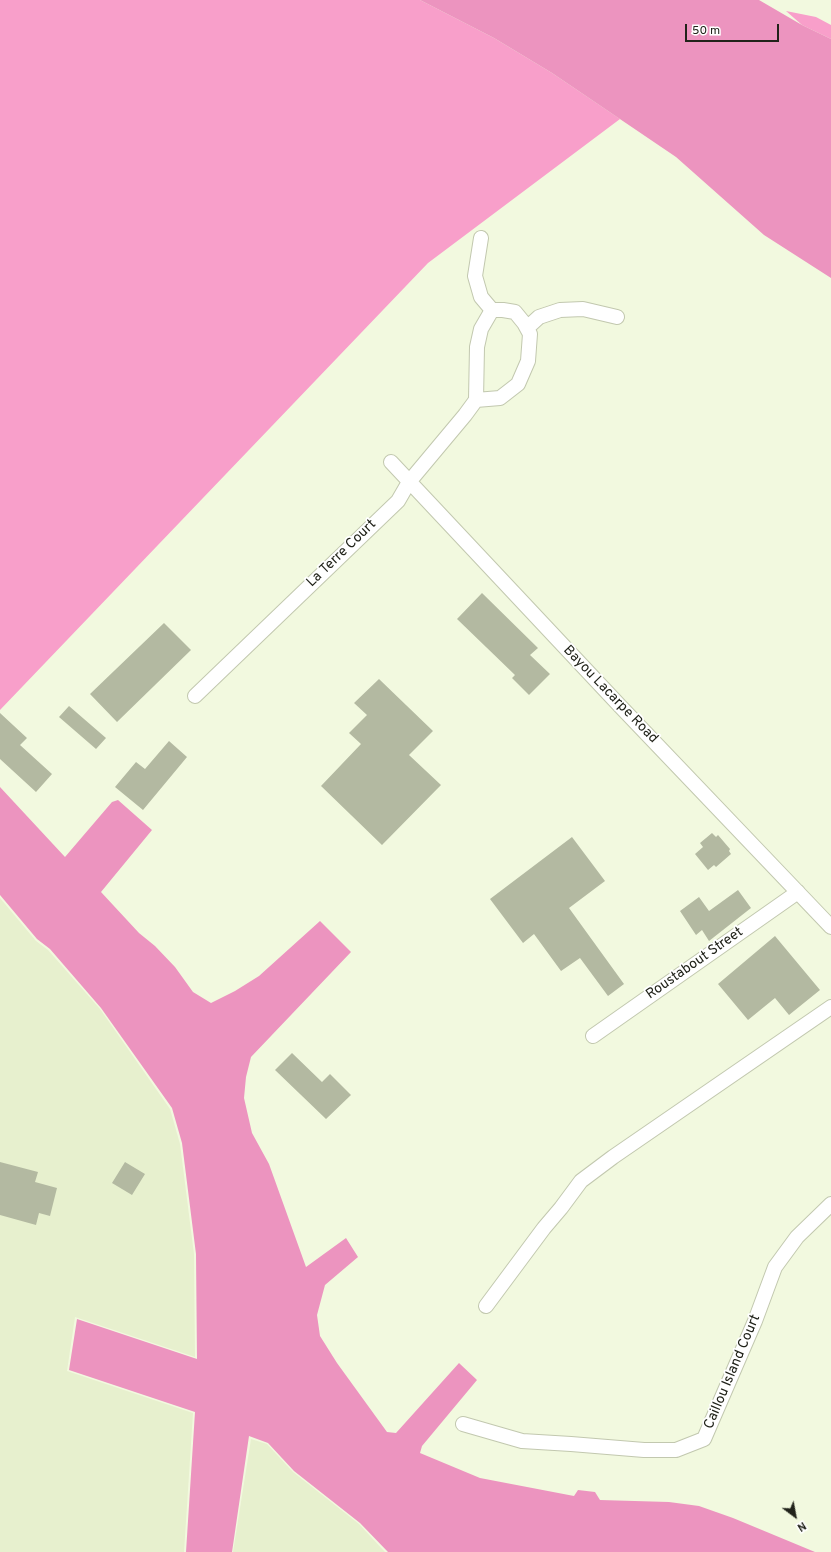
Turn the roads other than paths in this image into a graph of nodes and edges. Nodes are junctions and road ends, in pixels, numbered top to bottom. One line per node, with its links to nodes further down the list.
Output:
1 (481, 238): 2 (street)
2 (492, 310): 4 (street); 5 (street)
3 (617, 317): 4 (street)
4 (527, 328): 5 (street)
5 (476, 400): 7 (street, La Terre Court)
6 (391, 462): 7 (street, Bayou Lacarpe Road)
7 (409, 482): 8 (street, La Terre Court); 9 (street, Bayou Lacarpe Road)
8 (195, 696)
9 (798, 892): 10 (street, Bayou Lacarpe Road); 12 (street, Roustabout Street)
10 (831, 927)
11 (831, 1007): 14 (street)
12 (592, 1036)
13 (831, 1204): 15 (street, Caillou Island Court)
14 (486, 1306)
15 (463, 1424)

